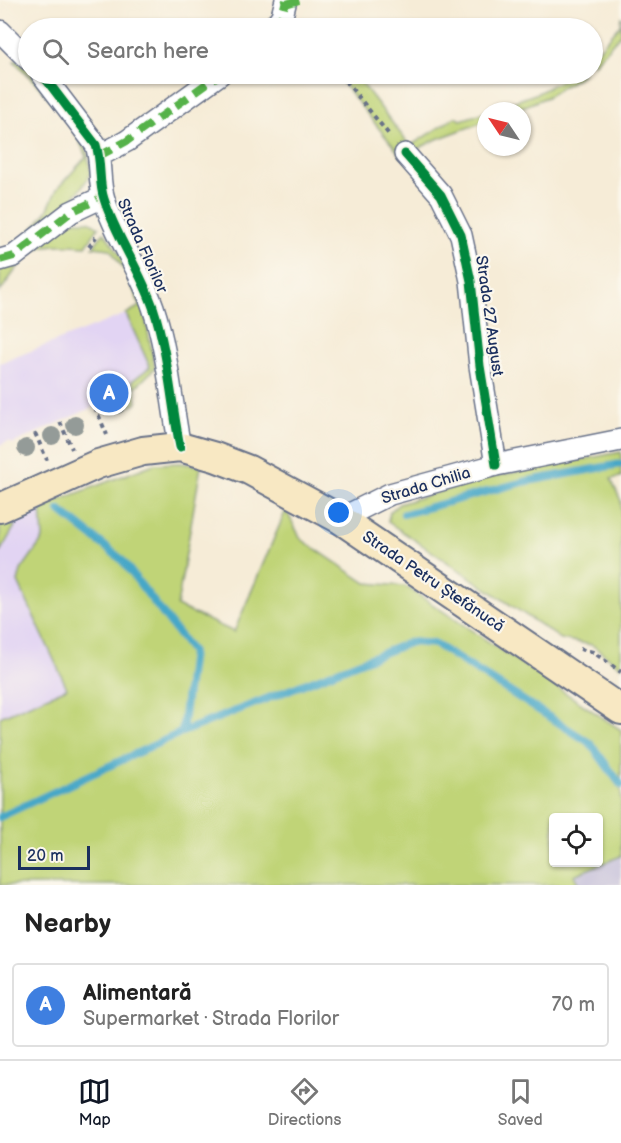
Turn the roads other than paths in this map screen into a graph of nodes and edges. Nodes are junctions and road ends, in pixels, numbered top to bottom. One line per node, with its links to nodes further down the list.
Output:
1 (290, 1): 2 (street)
2 (280, 18)
3 (0, 31): 4 (street)
4 (18, 49)
5 (50, 84): 8 (street, Strada Florilor)
6 (206, 84): 8 (street)
7 (405, 154): 13 (street, Strada 27 August)
8 (99, 156): 9 (street, Strada Florilor)
9 (103, 197): 10 (street); 12 (street, Strada Florilor)
10 (0, 260)
11 (621, 440): 13 (street, Strada Chilia)
12 (180, 447): 14 (main road, Strada Petru Ștefănucă); 15 (main road, Strada Petru Ștefănucă)
13 (496, 465): 15 (street, Strada Chilia)
14 (0, 508)
15 (340, 519): 16 (main road, Strada Petru Ștefănucă)
16 (621, 710)

